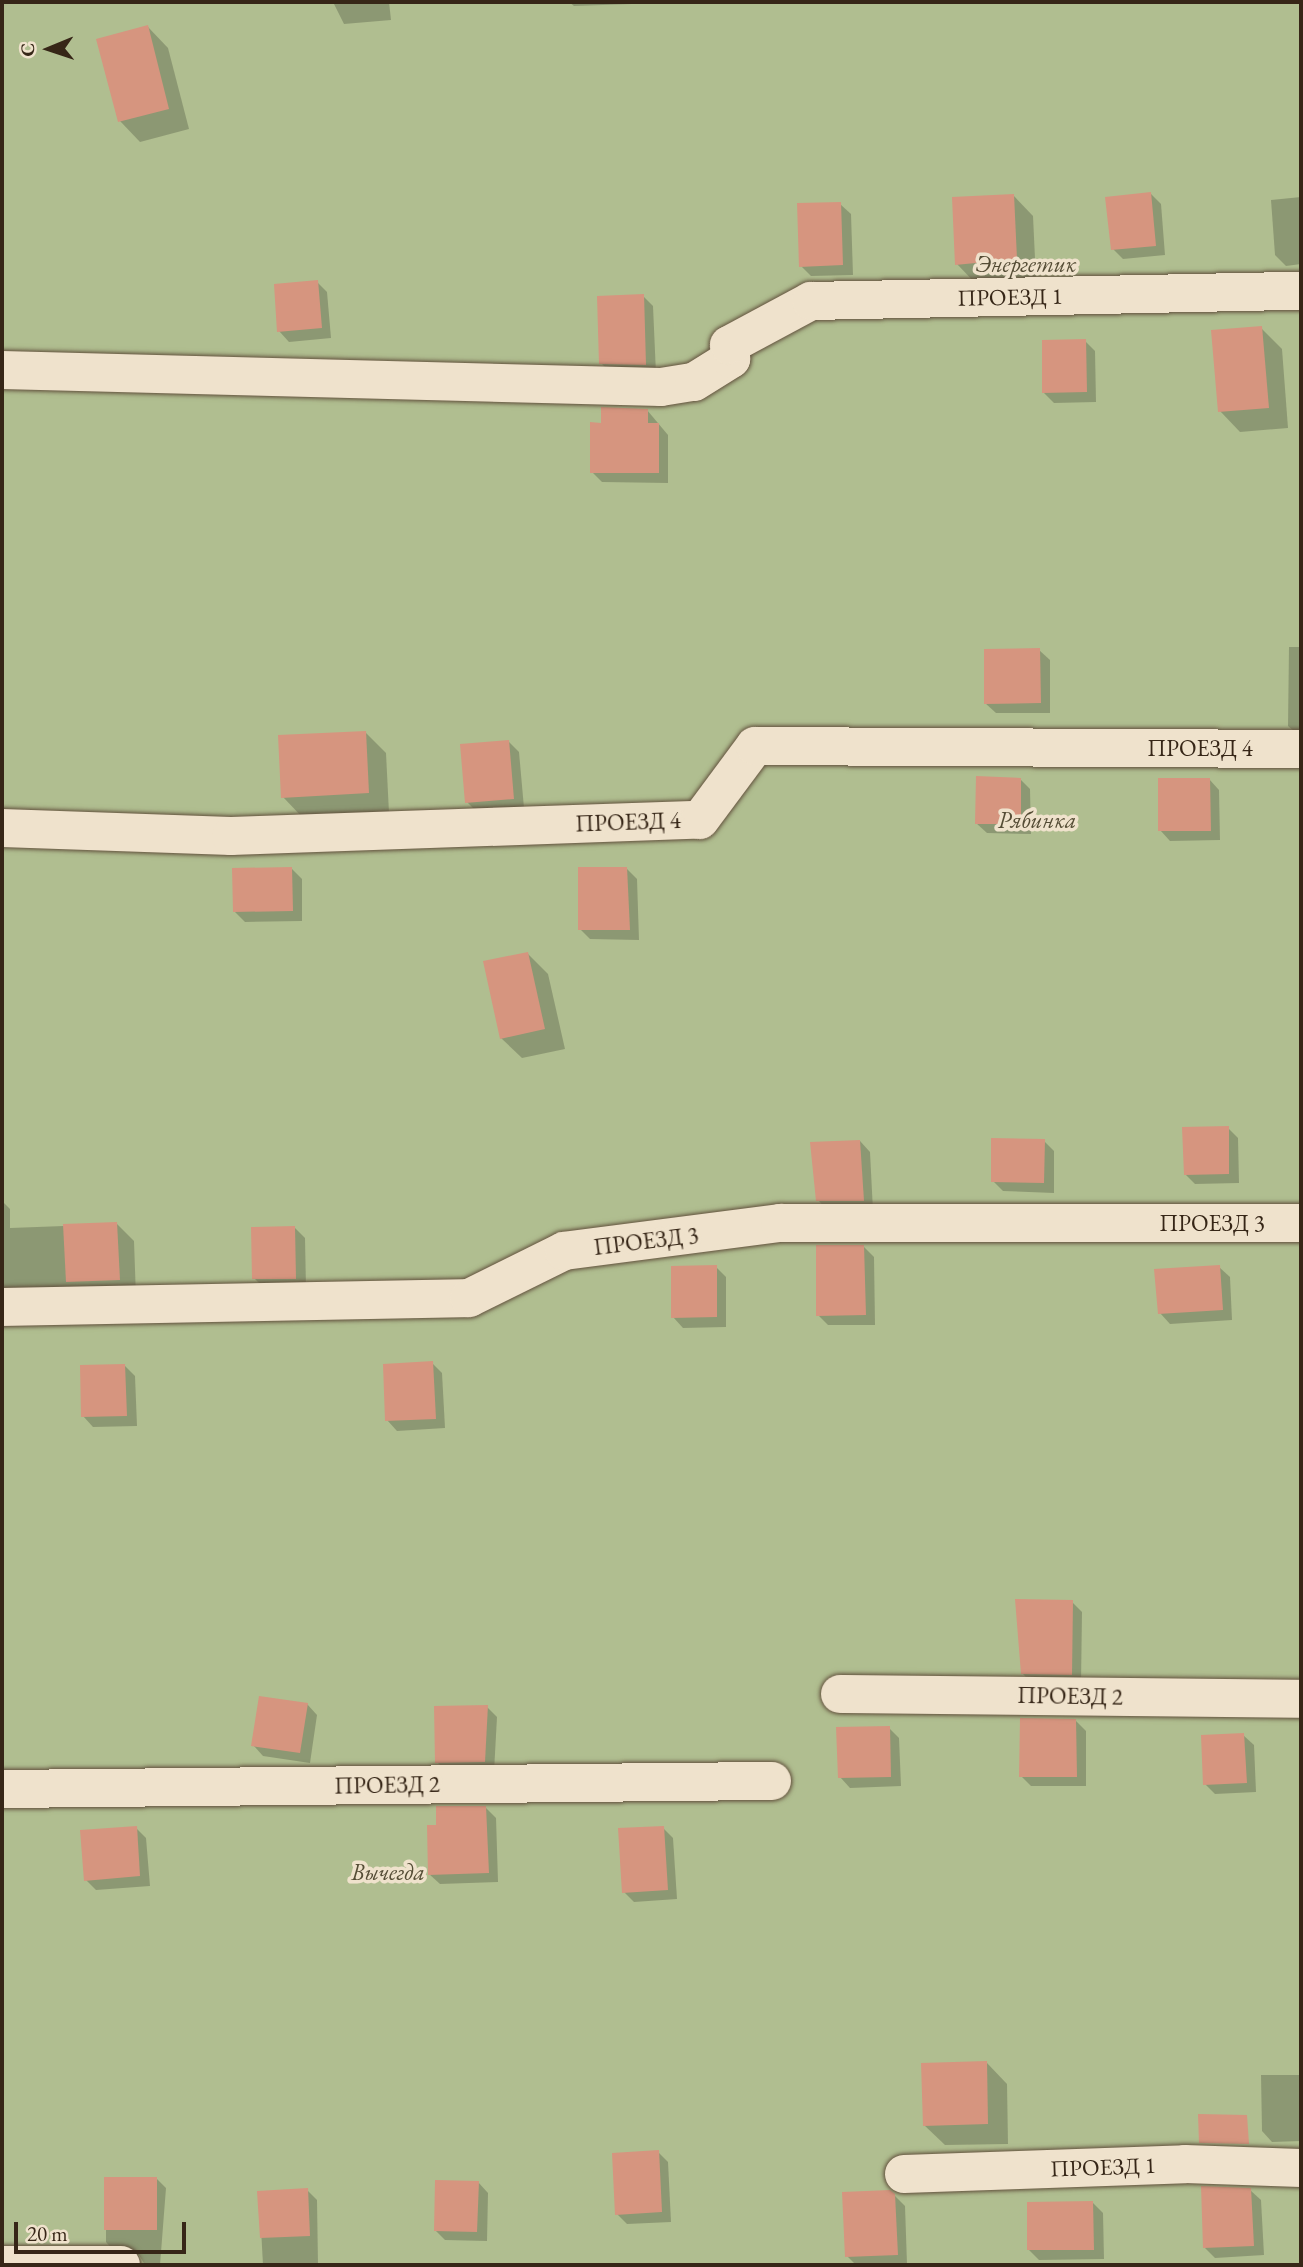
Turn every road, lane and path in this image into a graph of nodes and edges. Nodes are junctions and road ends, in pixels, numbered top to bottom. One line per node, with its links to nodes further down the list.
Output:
1 (1301, 291): 2 (lane, ПРОЕЗД 1)
2 (2, 370)
3 (1301, 749): 4 (lane, ПРОЕЗД 4)
4 (2, 828)
5 (1301, 1223): 6 (lane, ПРОЕЗД 3)
6 (2, 1307)
7 (840, 1694): 8 (lane, ПРОЕЗД 2)
8 (1301, 1699)
9 (772, 1781): 10 (lane, ПРОЕЗД 2)
10 (2, 1789)
11 (1301, 2168): 12 (lane, ПРОЕЗД 1)
12 (904, 2174)
13 (2, 2264): 14 (lane)
14 (121, 2265)

